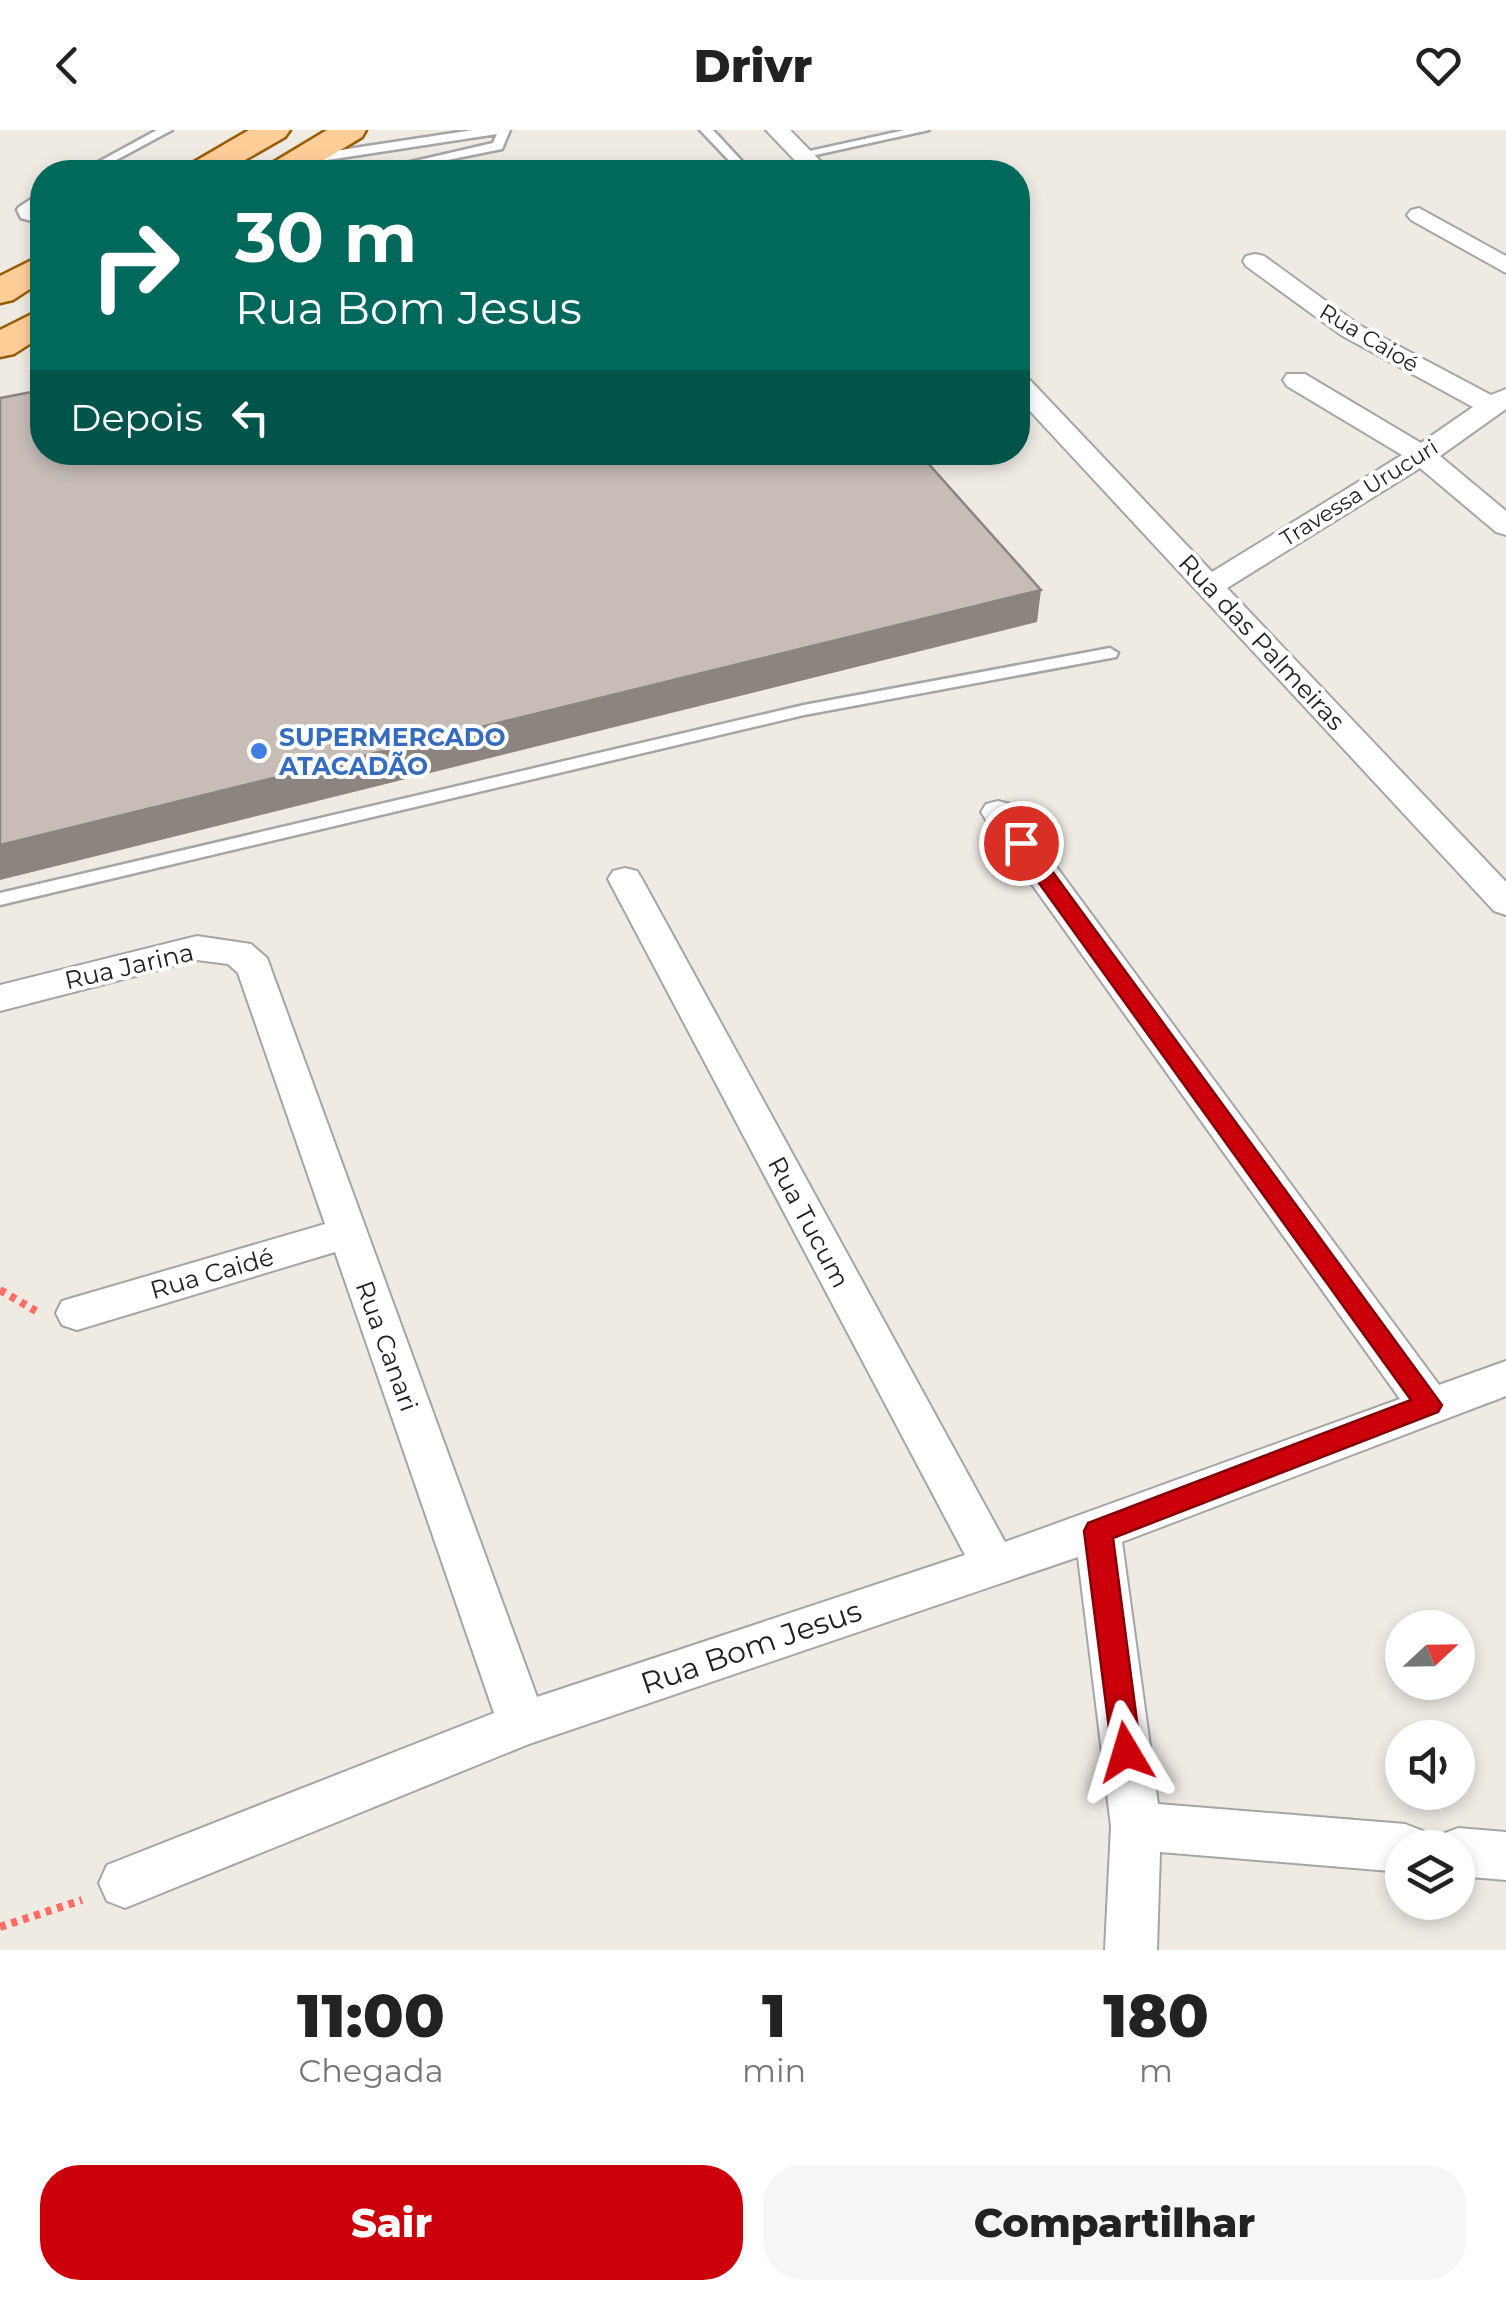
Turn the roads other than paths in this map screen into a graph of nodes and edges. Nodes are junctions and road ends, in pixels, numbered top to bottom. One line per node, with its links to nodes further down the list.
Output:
1 (166, 130): 9 (lane)
2 (350, 130): 11 (main road)
3 (500, 130): 12 (lane); 13 (lane)
4 (706, 130): 14 (lane)
5 (777, 130): 8 (street)
6 (923, 130): 8 (lane)
7 (259, 132): 10 (main road)
8 (802, 154): 15 (street)
9 (109, 160)
10 (218, 160)
11 (301, 160)
12 (326, 160)
13 (431, 160)
14 (734, 160)
15 (808, 160)
16 (1419, 215): 18 (street)
17 (1255, 261): 25 (street, Rua Caioé)
18 (1506, 266)
19 (30, 273): 20 (main road)
20 (0, 292)
21 (30, 327): 22 (main road)
22 (0, 346)
23 (1296, 380): 26 (street)
24 (1030, 396): 28 (street, Rua das Palmeiras)
25 (1497, 401): 26 (street, Travessa Urucuri)
26 (1422, 456): 27 (street); 28 (street, Travessa Urucuri)
27 (1506, 526)
28 (1209, 586): 33 (street, Rua das Palmeiras)
29 (1110, 653): 32 (lane)
30 (998, 812): 39 (street)
31 (624, 879): 41 (street, Rua Tucum)
32 (0, 898)
33 (1506, 902)
34 (254, 967): 35 (street, Rua Jarina); 36 (street, Rua Canari)
35 (0, 998)
36 (347, 1233): 37 (street, Rua Caidé); 42 (street, Rua Canari)
37 (77, 1313)
38 (1506, 1378): 39 (street, Rua Bom Jesus)
39 (1428, 1405): 40 (street, Rua Bom Jesus)
40 (1098, 1531): 41 (street, Rua Bom Jesus); 43 (street)
41 (994, 1565): 42 (street, Rua Bom Jesus)
42 (522, 1724): 47 (street, Rua Bom Jesus)
43 (1136, 1826): 44 (street); 48 (street)
44 (1385, 1846)
45 (1475, 1853): 46 (street)
46 (1506, 1856)
47 (125, 1884)
48 (1131, 1950)

